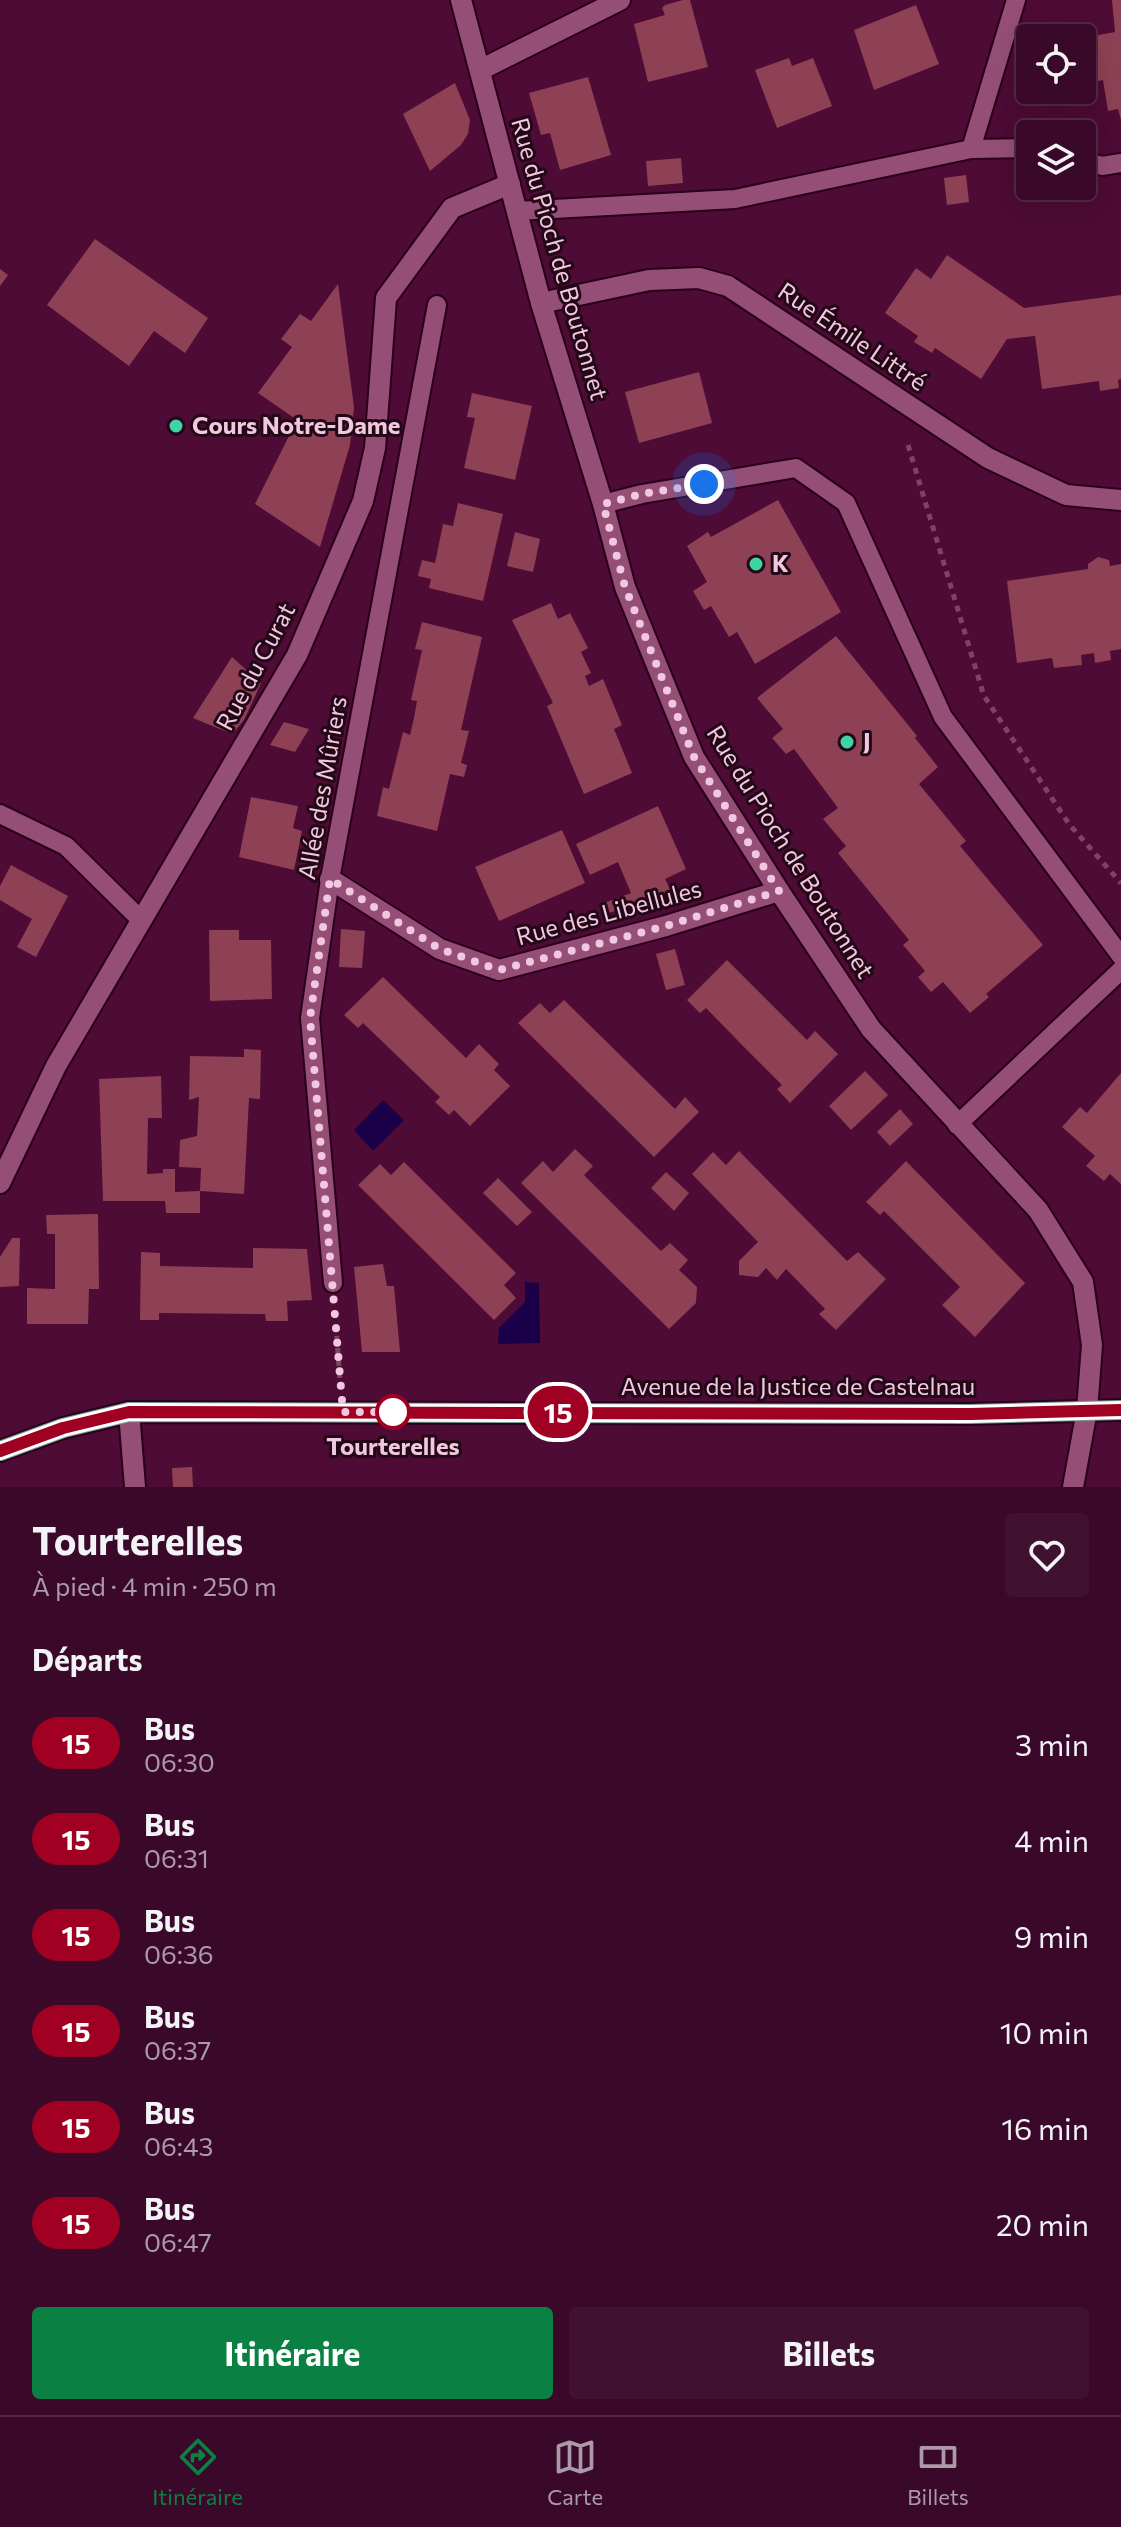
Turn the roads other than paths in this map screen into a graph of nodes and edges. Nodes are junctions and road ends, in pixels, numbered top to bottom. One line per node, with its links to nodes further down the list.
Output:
1 (461, 0): 4 (street, Rue du Pioch de Boutonnet)
2 (620, 0): 4 (street)
3 (1016, 0): 6 (lane)
4 (480, 70): 9 (street, Rue du Pioch de Boutonnet)
5 (1016, 148): 6 (lane)
6 (971, 149): 10 (lane)
7 (1121, 163): 8 (lane)
8 (1096, 164)
9 (510, 184): 10 (street, Rue du Pioch de Boutonnet); 18 (street, Rue du Curat)
10 (517, 211): 11 (street, Rue du Pioch de Boutonnet)
11 (541, 303): 13 (street, Rue Émile Littré); 14 (street, Rue du Pioch de Boutonnet)
12 (437, 305): 16 (lane, Allée des Mûriers)
13 (1121, 500)
14 (603, 504): 17 (street, Rue du Pioch de Boutonnet); 19 (lane)
15 (0, 814): 18 (lane)
16 (330, 879): 17 (street, Rue des Libellules); 23 (lane, Allée des Mûriers)
17 (779, 891): 21 (street, Rue du Pioch de Boutonnet)
18 (142, 921): 22 (street, Rue du Curat)
19 (1121, 956)
20 (1121, 970): 21 (lane)
21 (957, 1125): 24 (street, Rue du Pioch de Boutonnet)
22 (0, 1183)
23 (333, 1283)
24 (1087, 1410): 25 (main road, Avenue de la Justice de Castelnau); 26 (main road, Avenue de la Justice de Castelnau); 29 (street, Rue du Pioch de Boutonnet)
25 (1121, 1410)
26 (129, 1412): 27 (main road, Avenue de la Justice de Castelnau); 28 (street)
27 (1, 1448)
28 (135, 1487)
29 (1073, 1487)

